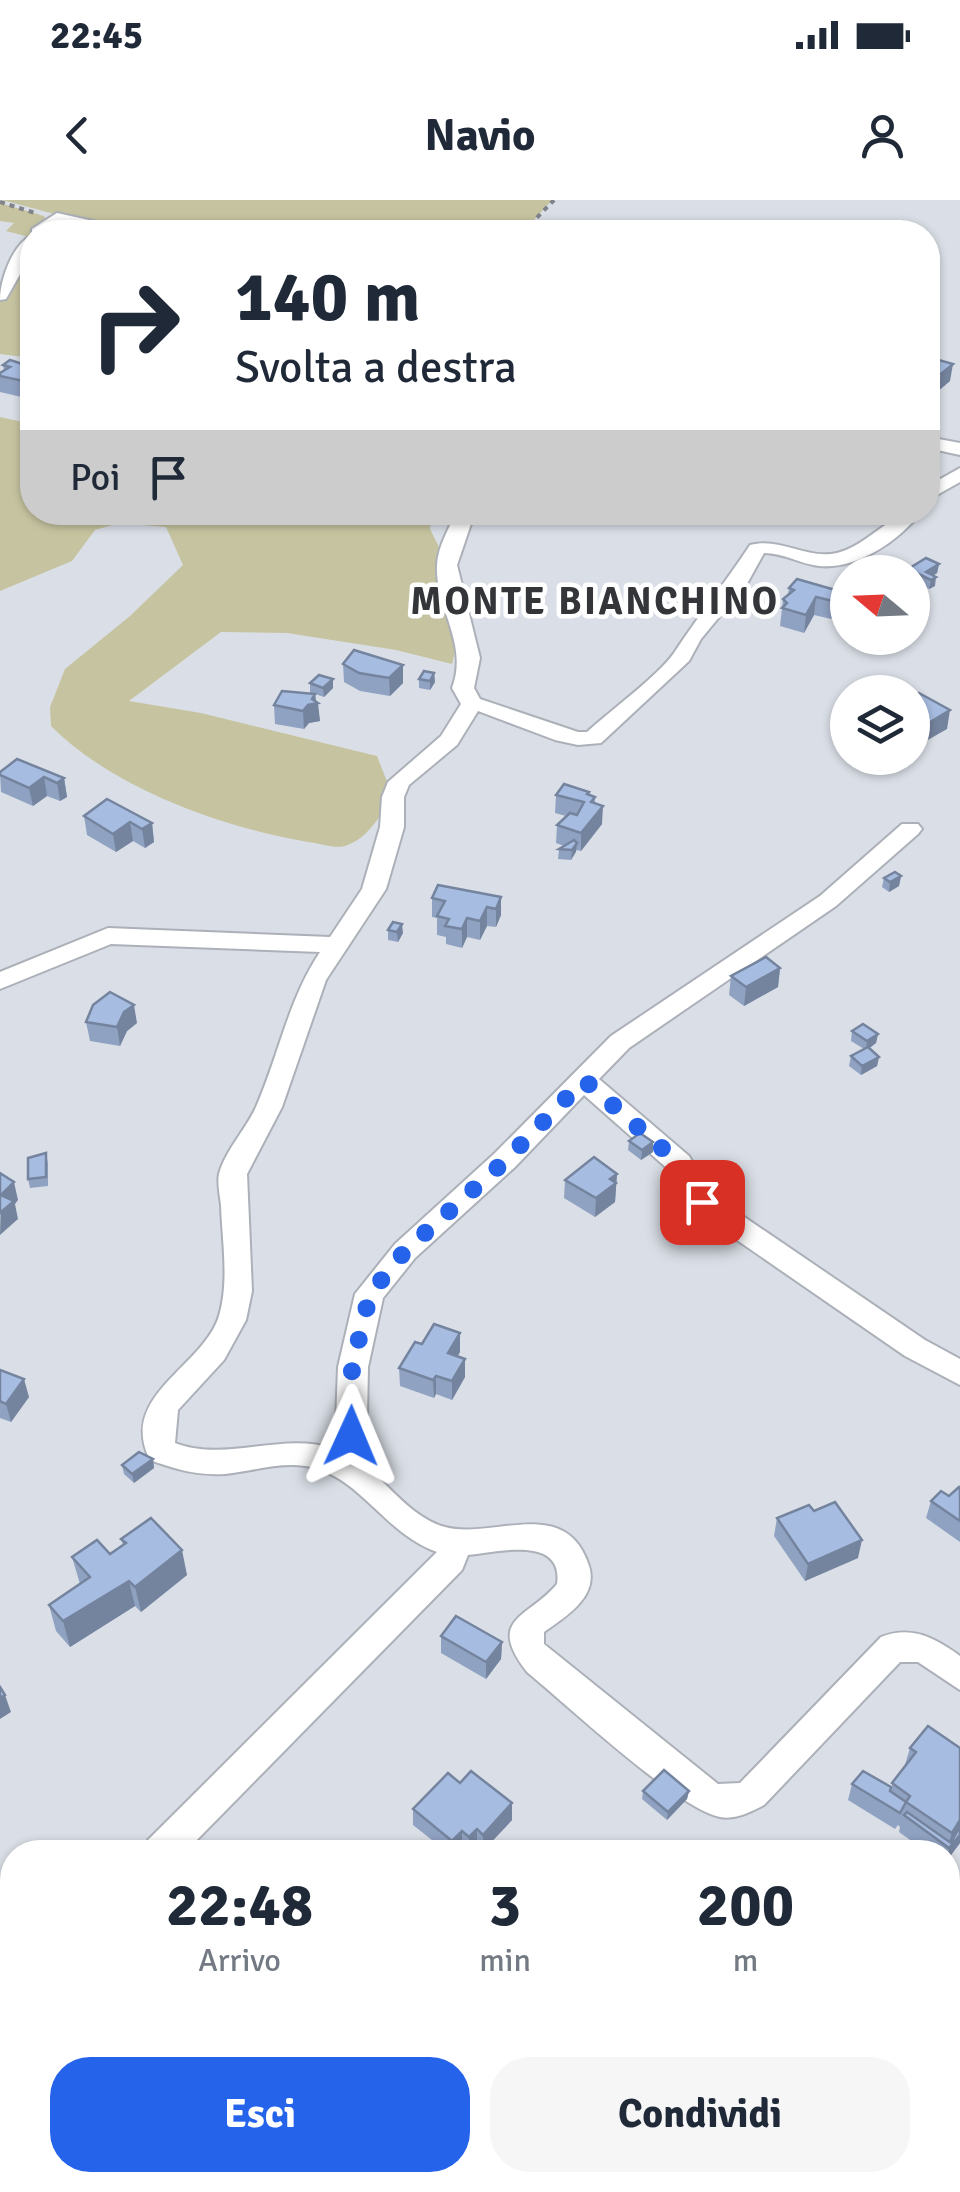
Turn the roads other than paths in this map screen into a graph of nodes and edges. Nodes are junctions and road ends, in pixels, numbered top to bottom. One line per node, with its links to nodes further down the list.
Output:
1 (20, 261): 2 (street)
2 (0, 296)
3 (461, 525): 5 (street)
4 (897, 525): 5 (street)
5 (472, 704): 7 (street)
6 (910, 828): 9 (street)
7 (336, 945): 8 (street); 11 (street)
8 (0, 981)
9 (584, 1080): 10 (street); 11 (street)
10 (960, 1372)
11 (350, 1470): 12 (street)
12 (456, 1542): 13 (street); 14 (street)
13 (960, 1675)
14 (173, 1840)

